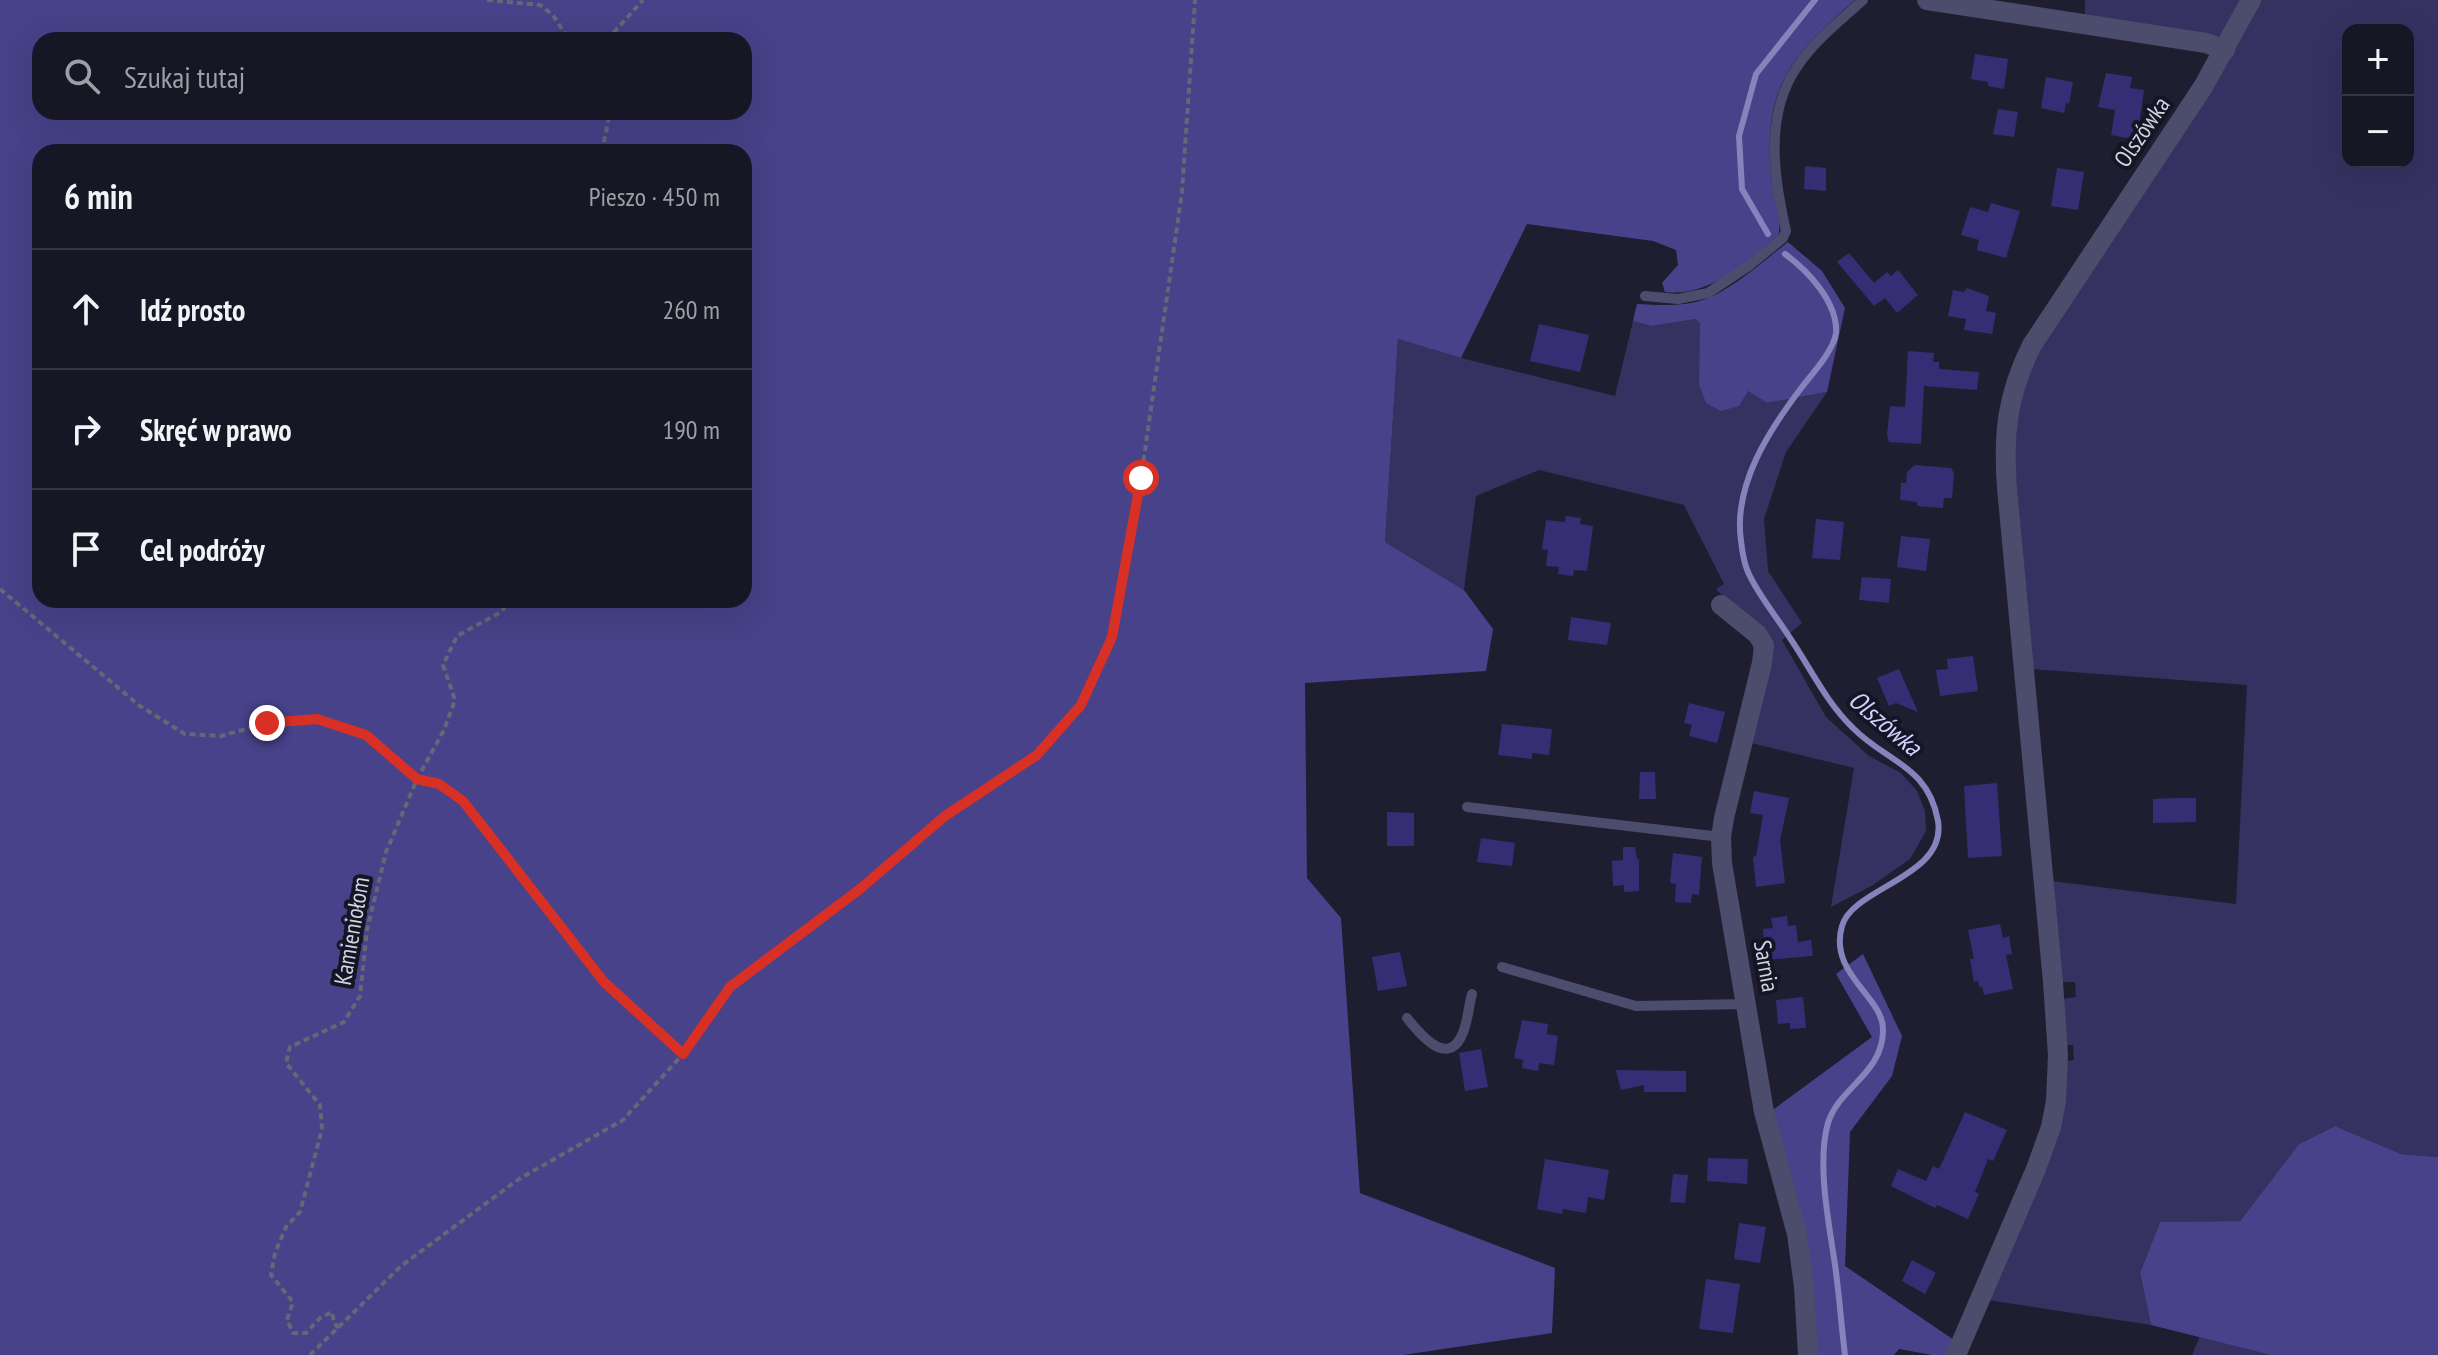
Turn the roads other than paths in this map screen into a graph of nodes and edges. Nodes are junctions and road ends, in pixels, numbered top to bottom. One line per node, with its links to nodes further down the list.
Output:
1 (1863, 0): 5 (lane)
2 (1927, 0): 4 (street)
3 (2251, 0): 4 (street, Olszówka)
4 (2225, 50): 14 (street, Olszówka)
5 (1645, 296)
6 (1721, 605): 8 (street, Sarnia)
7 (1467, 807): 8 (lane)
8 (1721, 837): 11 (street, Sarnia)
9 (1502, 967): 11 (lane)
10 (1472, 994): 12 (lane)
11 (1747, 1004): 13 (street, Sarnia)
12 (1407, 1018)
13 (1808, 1355)
14 (1956, 1355)

